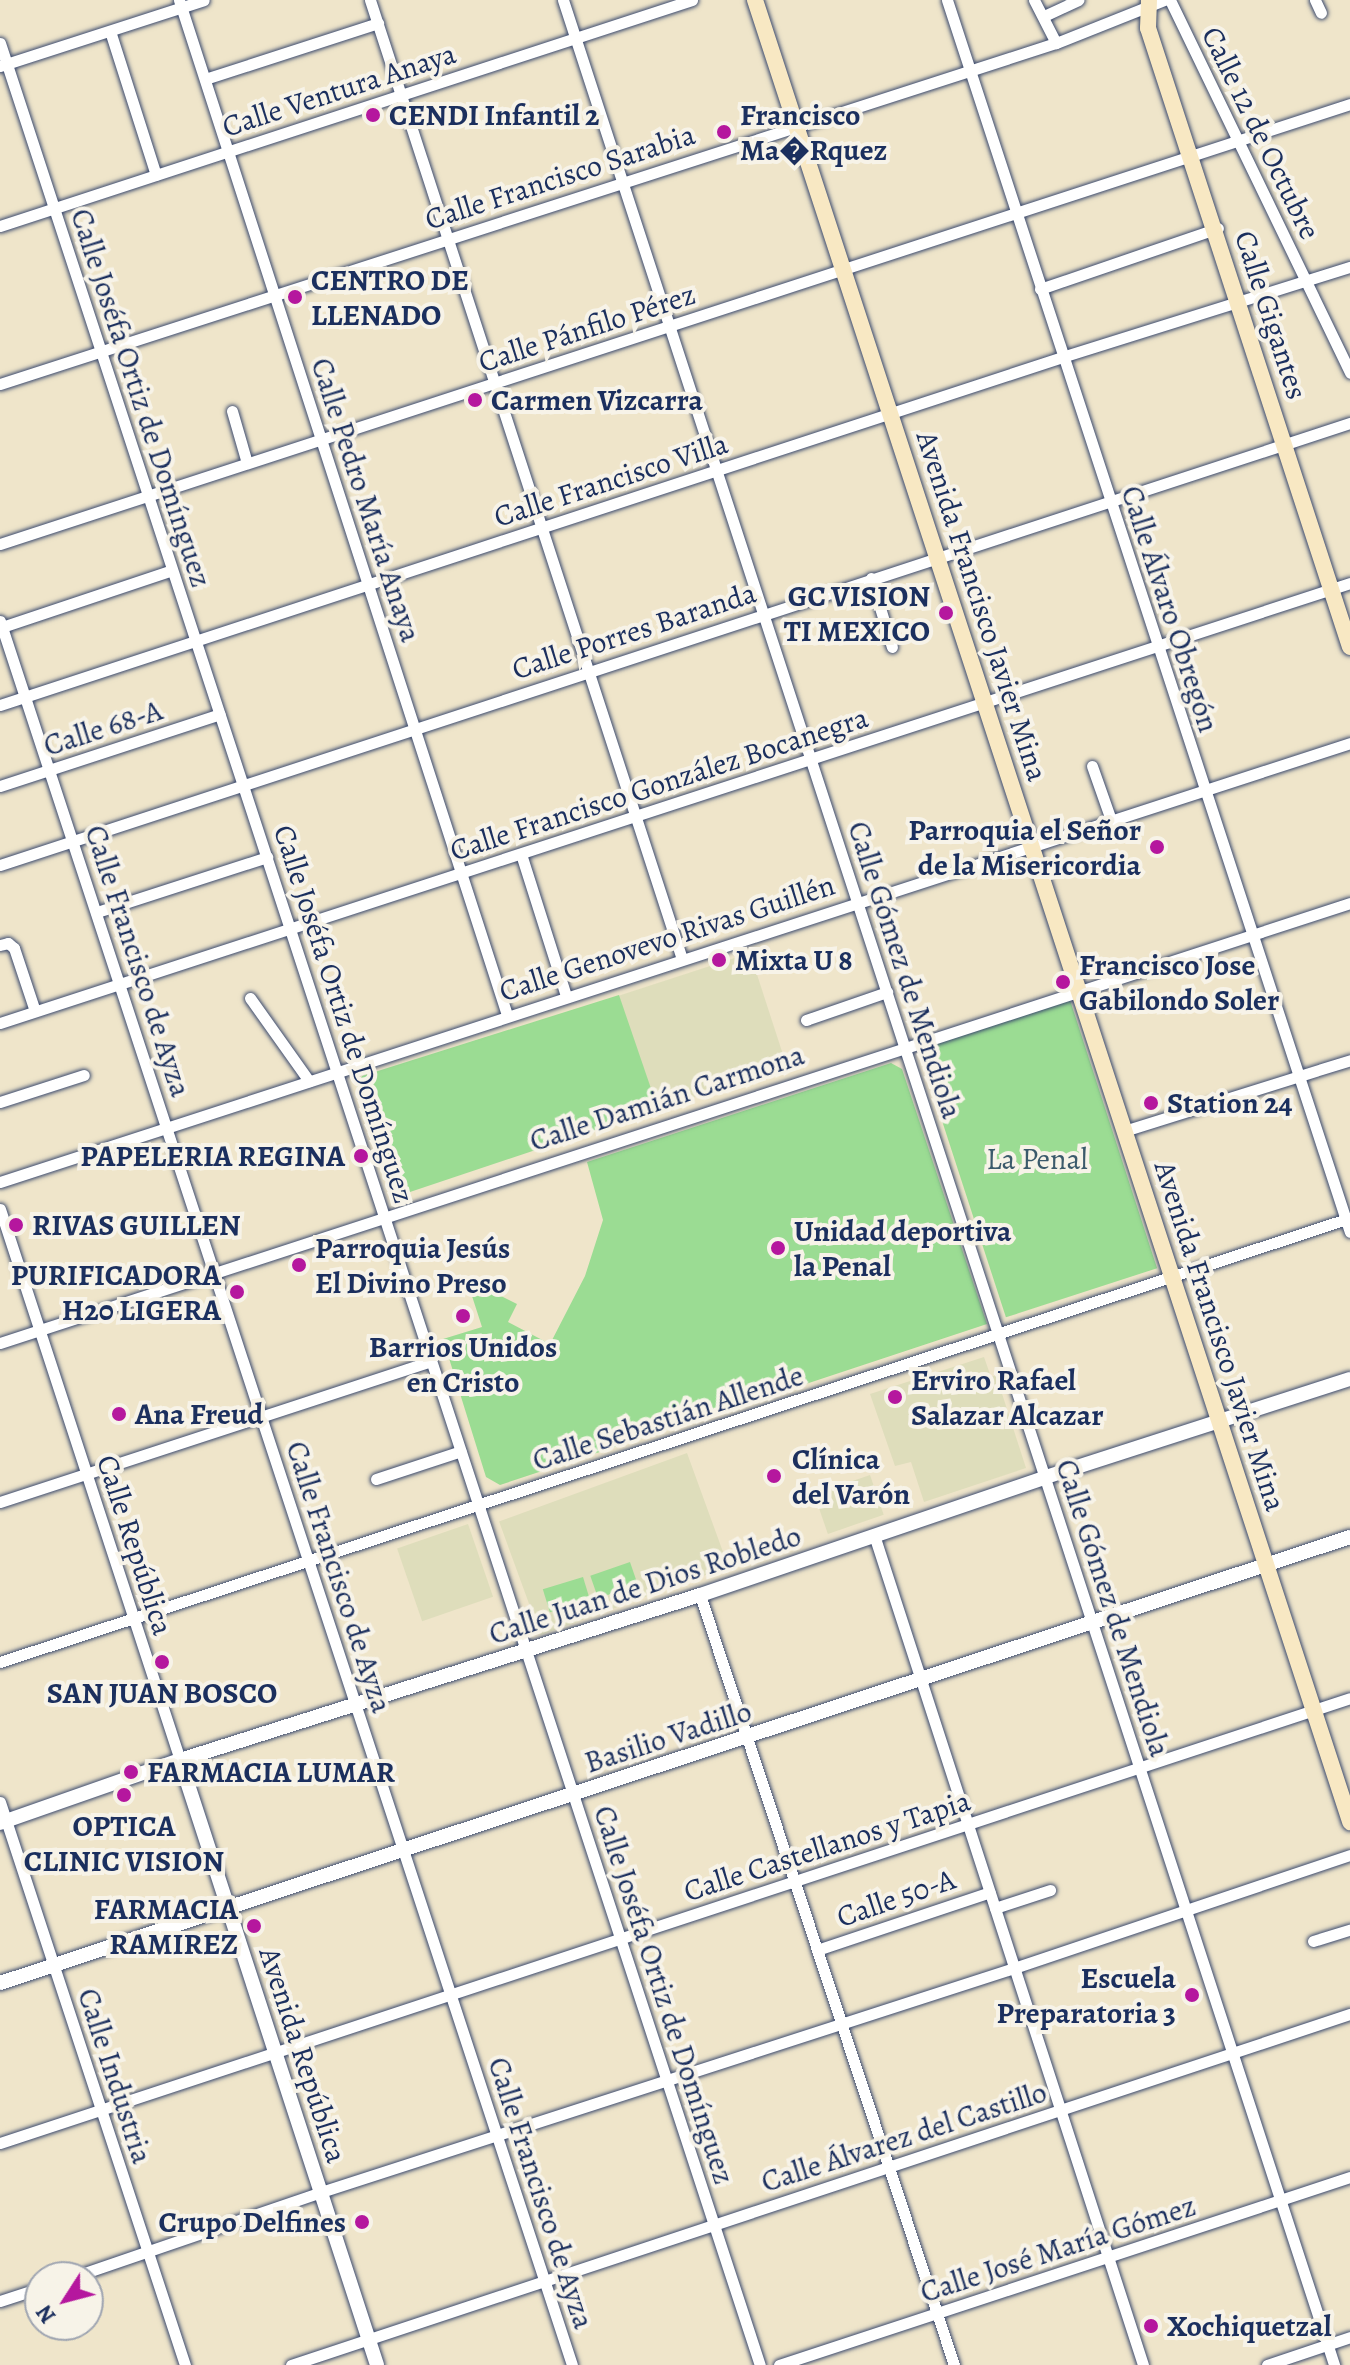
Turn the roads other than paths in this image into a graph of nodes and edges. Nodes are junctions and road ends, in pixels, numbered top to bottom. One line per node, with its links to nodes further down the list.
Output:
1 (204, 0): 11 (street)
2 (370, 0): 15 (street)
3 (563, 0): 17 (street, Calle Gómez de Mendiola)
4 (692, 0): 17 (street, Calle Ventura Anaya)
5 (755, 0): 25 (main road, Avenida Francisco Javier Mina)
6 (947, 0): 21 (street, Calle Álvaro Obregón)
7 (1034, 0): 14 (street)
8 (1079, 0): 14 (street)
9 (1167, 0): 12 (street, Calle Francisco Sarabia); 26 (street, Calle 12 de Octubre)
10 (1315, 0): 13 (street)
11 (180, 4): 16 (street); 22 (street, Calle Pedro María Anaya)
12 (1144, 6): 19 (street, Calle Francisco Sarabia); 28 (main road, Calle Gigantes)
13 (1321, 13)
14 (1044, 16): 19 (street)
15 (378, 23): 22 (street); 23 (street)
16 (110, 31): 20 (street); 29 (street)
17 (575, 38): 23 (street, Calle Ventura Anaya); 30 (street, Calle Gómez de Mendiola)
18 (0, 43): 20 (street, Calle Joséfa Ortiz de Domínguez)
19 (1056, 43): 21 (street, Calle Francisco Sarabia)
20 (3, 65): 31 (street, Calle Joséfa Ortiz de Domínguez)
21 (970, 70): 25 (street, Calle Francisco Sarabia); 32 (street, Calle Álvaro Obregón)
22 (205, 79): 27 (street, Calle Pedro María Anaya)
23 (401, 95): 27 (street, Calle Ventura Anaya); 35 (street)
24 (1350, 104): 26 (street, Calle Pánfilo Pérez)
25 (796, 126): 30 (street, Calle Francisco Sarabia); 37 (main road, Avenida Francisco Javier Mina)
26 (1241, 142): 28 (street, Calle Pánfilo Pérez); 38 (street, Calle 12 de Octubre)
27 (228, 151): 29 (street, Calle Ventura Anaya); 40 (street, Calle Pedro María Anaya)
28 (1189, 159): 32 (street, Calle Pánfilo Pérez); 34 (main road, Calle Gigantes)
29 (156, 175): 31 (street, Calle Ventura Anaya)
30 (622, 182): 35 (street, Calle Francisco Sarabia); 42 (street, Calle Gómez de Mendiola)
31 (53, 208): 33 (street, Calle Ventura Anaya); 43 (street, Calle Joséfa Ortiz de Domínguez)
32 (1016, 214): 37 (street, Calle Pánfilo Pérez); 39 (street, Calle Álvaro Obregón)
33 (0, 226)
34 (1216, 229): 39 (street); 41 (main road, Calle Gigantes)
35 (448, 238): 40 (street, Calle Francisco Sarabia); 46 (street)
36 (1350, 267): 38 (street, Calle Francisco Villa)
37 (843, 270): 42 (street, Calle Pánfilo Pérez); 49 (main road, Avenida Francisco Javier Mina)
38 (1306, 281): 41 (street, Calle Francisco Villa); 45 (street, Calle 12 de Octubre)
39 (1040, 289): 44 (street, Calle Álvaro Obregón)
40 (274, 294): 43 (street, Calle Francisco Sarabia); 51 (street, Calle Pedro María Anaya)
41 (1237, 303): 44 (street, Calle Francisco Villa); 52 (main road, Calle Gigantes)
42 (669, 326): 46 (street, Calle Pánfilo Pérez); 54 (street, Calle Gómez de Mendiola)
43 (100, 351): 47 (street, Calle Francisco Sarabia); 55 (street, Calle Joséfa Ortiz de Domínguez)
44 (1062, 357): 49 (street, Calle Francisco Villa); 56 (street, Calle Álvaro Obregón)
45 (1350, 373)
46 (495, 383): 51 (street, Calle Pánfilo Pérez); 57 (street)
47 (0, 384)
48 (232, 411): 53 (street)
49 (890, 414): 54 (street, Calle Francisco Villa); 59 (main road, Avenida Francisco Javier Mina)
50 (1350, 423): 52 (street, Calle Porres Baranda)
51 (321, 439): 53 (street, Calle Pánfilo Pérez); 63 (street, Calle Pedro María Anaya)
52 (1284, 445): 56 (street, Calle Porres Baranda); 64 (main road, Calle Gigantes)
53 (247, 463): 55 (street, Calle Pánfilo Pérez)
54 (716, 470): 57 (street, Calle Francisco Villa); 65 (street, Calle Gómez de Mendiola)
55 (148, 496): 58 (street, Calle Pánfilo Pérez); 60 (street, Calle Joséfa Ortiz de Domínguez)
56 (1109, 501): 59 (street, Calle Porres Baranda); 69 (street, Calle Álvaro Obregón)
57 (542, 528): 63 (street, Calle Francisco Villa); 71 (street)
58 (0, 544)
59 (937, 556): 61 (street, Calle Porres Baranda); 73 (main road, Avenida Francisco Javier Mina)
60 (172, 570): 66 (street); 67 (street, Calle Joséfa Ortiz de Domínguez)
61 (871, 578): 65 (street, Calle Porres Baranda); 68 (street)
62 (1350, 583): 64 (street, Calle Francisco González Bocanegra)
63 (368, 585): 67 (street, Calle Francisco Villa); 76 (street, Calle Pedro María Anaya)
64 (1332, 589): 69 (street, Calle Francisco González Bocanegra); 70 (main road, Calle Gigantes)
65 (763, 614): 71 (street, Calle Porres Baranda); 78 (street, Calle Gómez de Mendiola)
66 (1, 624): 72 (street, Calle Francisco de Ayza)
67 (196, 642): 72 (street, Calle Francisco Villa); 75 (street, Calle Joséfa Ortiz de Domínguez)
68 (892, 647)
69 (1156, 647): 73 (street, Calle Francisco González Bocanegra); 83 (street, Calle Álvaro Obregón)
70 (1350, 647)
71 (588, 670): 76 (street, Calle Porres Baranda); 84 (street)
72 (26, 696): 74 (street, Calle Francisco Villa); 80 (street, Calle Francisco de Ayza)
73 (985, 703): 78 (street, Calle Francisco González Bocanegra); 87 (main road, Avenida Francisco Javier Mina)
74 (0, 705)
75 (220, 714): 80 (street, Calle 68-A); 81 (street, Calle Joséfa Ortiz de Domínguez)
76 (414, 728): 81 (street, Calle Porres Baranda); 91 (street, Calle Pedro María Anaya)
77 (1350, 743): 83 (street, Calle Genovevo Rivas Guillén)
78 (811, 760): 84 (street, Calle Francisco González Bocanegra); 92 (street, Calle Gómez de Mendiola)
79 (1092, 766): 85 (street)
80 (50, 770): 82 (street, Calle 68-A); 86 (street, Calle Francisco de Ayza)
81 (244, 784): 86 (street, Calle Porres Baranda); 89 (street, Calle Joséfa Ortiz de Domínguez)
82 (0, 786)
83 (1205, 790): 85 (street, Calle Genovevo Rivas Guillén); 96 (street, Calle Álvaro Obregón)
84 (636, 817): 88 (street, Calle Francisco González Bocanegra); 98 (street)
85 (1111, 820): 87 (street, Calle Genovevo Rivas Guillén)
86 (73, 841): 90 (street, Calle Porres Baranda); 94 (street, Calle Francisco de Ayza)
87 (1032, 846): 92 (street, Calle Genovevo Rivas Guillén); 100 (main road, Avenida Francisco Javier Mina)
88 (521, 854): 91 (street, Calle Francisco González Bocanegra); 102 (street)
89 (267, 857): 94 (street); 95 (street, Calle Joséfa Ortiz de Domínguez)
90 (0, 865)
91 (461, 873): 95 (street, Calle Francisco González Bocanegra); 105 (street, Calle Pedro María Anaya)
92 (857, 902): 98 (street, Calle Genovevo Rivas Guillén); 101 (street, Calle Gómez de Mendiola)
93 (1350, 903): 96 (street, Calle Damián Carmona)
94 (97, 912): 99 (street, Calle Francisco de Ayza)
95 (289, 929): 99 (street, Calle Francisco González Bocanegra); 110 (street, Calle Joséfa Ortiz de Domínguez)
96 (1253, 935): 100 (street, Calle Damián Carmona); 112 (street, Calle Álvaro Obregón)
97 (0, 945): 104 (street)
98 (682, 959): 102 (street, Calle Genovevo Rivas Guillén)
99 (121, 983): 104 (street, Calle Francisco González Bocanegra); 115 (street, Calle Francisco de Ayza)
100 (1078, 989): 108 (street, Calle Damián Carmona); 116 (main road, Avenida Francisco Javier Mina)
101 (887, 992): 106 (street); 108 (street, Calle Gómez de Mendiola)
102 (566, 996): 105 (street, Calle Genovevo Rivas Guillén)
103 (250, 998): 113 (street)
104 (35, 1011): 107 (street, Calle Francisco González Bocanegra)
105 (507, 1015): 110 (street, Calle Genovevo Rivas Guillén)
106 (806, 1020)
107 (0, 1023)
108 (905, 1046): 119 (street, Calle Damián Carmona); 125 (street, Calle Gómez de Mendiola)
109 (1350, 1060): 112 (street)
110 (338, 1072): 113 (street, Calle Genovevo Rivas Guillén); 119 (street, Calle Joséfa Ortiz de Domínguez)
111 (84, 1075): 114 (street)
112 (1299, 1076): 116 (street); 120 (street, Calle Álvaro Obregón)
113 (309, 1081): 115 (street, Calle Genovevo Rivas Guillén)
114 (0, 1102)
115 (167, 1128): 117 (street, Calle Genovevo Rivas Guillén); 122 (street, Calle Francisco de Ayza)
116 (1124, 1131): 123 (main road, Avenida Francisco Javier Mina)
117 (0, 1182)
118 (0, 1209): 124 (street, Calle República)
119 (386, 1215): 122 (street, Calle Damián Carmona); 127 (street, Calle Joséfa Ortiz de Domínguez)
120 (1348, 1219): 121 (street, Calle Álvaro Obregón); 123 (street, Calle Sebastián Allende)
121 (1350, 1232)
122 (213, 1273): 124 (street, Calle Damián Carmona); 129 (street, Calle Francisco de Ayza)
123 (1171, 1275): 125 (street, Calle Sebastián Allende); 130 (main road, Avenida Francisco Javier Mina)
124 (39, 1330): 126 (street, Calle Damián Carmona); 132 (street, Calle República)
125 (999, 1333): 133 (street, Calle Gómez de Mendiola); 136 (street, Calle Sebastián Allende)
126 (0, 1343)
127 (431, 1361): 129 (street); 131 (street, Calle Joséfa Ortiz de Domínguez)
128 (1350, 1379): 130 (street, Calle Juan de Dios Robledo)
129 (260, 1416): 132 (street); 139 (street, Calle Francisco de Ayza)
130 (1219, 1421): 133 (street, Calle Juan de Dios Robledo); 140 (main road, Avenida Francisco Javier Mina)
131 (461, 1451): 134 (street); 136 (street, Calle Joséfa Ortiz de Domínguez)
132 (86, 1473): 135 (street); 142 (street, Calle República)
133 (1046, 1477): 138 (street, Calle Juan de Dios Robledo); 143 (street, Calle Gómez de Mendiola)
134 (376, 1479)
135 (0, 1502)
136 (479, 1506): 139 (street, Calle Sebastián Allende); 144 (street, Calle Joséfa Ortiz de Domínguez)
137 (1350, 1537): 140 (street, Basilio Vadillo)
138 (875, 1538): 141 (street, Calle Juan de Dios Robledo); 146 (street)
139 (308, 1562): 142 (street, Calle Sebastián Allende); 148 (street, Calle Francisco de Ayza)
140 (1266, 1565): 143 (street, Basilio Vadillo); 149 (main road, Avenida Francisco Javier Mina)
141 (700, 1595): 144 (street, Calle Juan de Dios Robledo); 150 (street)
142 (134, 1619): 145 (street, Calle Sebastián Allende); 151 (street, Calle República)
143 (1093, 1621): 146 (street, Basilio Vadillo); 152 (street, Calle Gómez de Mendiola)
144 (526, 1651): 148 (street, Calle Juan de Dios Robledo); 153 (street, Calle Joséfa Ortiz de Domínguez)
145 (0, 1662)
146 (921, 1682): 150 (street, Basilio Vadillo); 157 (street)
147 (1350, 1698): 149 (street, Calle Castellanos y Tapia)
148 (357, 1706): 151 (street, Calle Juan de Dios Robledo); 158 (street, Calle Francisco de Ayza)
149 (1313, 1709): 152 (street, Calle Castellanos y Tapia); 156 (main road, Avenida Francisco Javier Mina)
150 (748, 1739): 153 (street, Basilio Vadillo); 160 (street)
151 (180, 1760): 155 (street, Calle Juan de Dios Robledo); 165 (street, Avenida República)
152 (1139, 1766): 157 (street, Calle Castellanos y Tapia); 164 (street, Calle Gómez de Mendiola)
153 (573, 1796): 158 (street, Basilio Vadillo); 167 (street, Calle Joséfa Ortiz de Domínguez)
154 (0, 1802): 155 (street, Calle Industria)
155 (3, 1822): 170 (street, Calle Industria)
156 (1350, 1822)
157 (968, 1825): 160 (street, Calle Castellanos y Tapia); 162 (street)
158 (404, 1851): 165 (street, Basilio Vadillo); 173 (street, Calle Francisco de Ayza)
159 (1350, 1855): 164 (street)
160 (795, 1882): 167 (street, Calle Castellanos y Tapia); 169 (street)
161 (1050, 1890): 163 (street)
162 (990, 1892): 163 (street); 169 (street, Calle 50-A)
163 (995, 1908): 171 (street)
164 (1185, 1908): 171 (street); 176 (street, Calle Gómez de Mendiola)
165 (228, 1909): 170 (street, Basilio Vadillo); 177 (street, Avenida República)
166 (1350, 1930): 168 (street)
167 (621, 1939): 173 (street, Calle Castellanos y Tapia); 178 (street, Calle Joséfa Ortiz de Domínguez)
168 (1313, 1941)
169 (817, 1950): 175 (street)
170 (54, 1966): 172 (street, Basilio Vadillo); 179 (street, Calle Industria)
171 (1014, 1968): 175 (street); 180 (street)
172 (0, 1983)
173 (451, 1995): 177 (street, Calle Castellanos y Tapia); 181 (street, Calle Francisco de Ayza)
174 (1350, 2014): 176 (street, Calle Álvarez del Castillo)
175 (841, 2022): 178 (street); 183 (street)
176 (1233, 2052): 180 (street, Calle Álvarez del Castillo); 186 (street, Calle Gómez de Mendiola)
177 (275, 2053): 179 (street, Calle Castellanos y Tapia); 185 (street, Avenida República)
178 (666, 2079): 181 (street); 187 (street, Calle Joséfa Ortiz de Domínguez)
179 (101, 2110): 182 (street, Calle Castellanos y Tapia); 188 (street, Calle Industria)
180 (1061, 2112): 183 (street, Calle Álvarez del Castillo); 189 (street)
181 (498, 2137): 185 (street); 191 (street, Calle Francisco de Ayza)
182 (0, 2143)
183 (888, 2165): 187 (street, Calle Álvarez del Castillo); 194 (street)
184 (1350, 2177): 186 (street, Calle José María Gómez)
185 (321, 2192): 188 (street); 196 (street, Avenida República)
186 (1281, 2201): 189 (street, Calle José María Gómez); 197 (street, Calle Gómez de Mendiola)
187 (714, 2223): 191 (street, Calle Álvarez del Castillo); 202 (street, Calle Joséfa Ortiz de Domínguez)
188 (148, 2253): 190 (street); 198 (street, Calle Industria)
189 (1109, 2258): 194 (street, Calle José María Gómez); 205 (street)
190 (104, 2267)
191 (543, 2281): 196 (street, Calle Álvarez del Castillo); 201 (street, Calle Francisco de Ayza)
192 (24, 2293): 193 (street)
193 (0, 2301)
194 (937, 2314): 203 (street, Calle José María Gómez); 204 (street)
195 (1350, 2337): 197 (street)
196 (369, 2340): 199 (street, Calle Álvarez del Castillo); 200 (street, Avenida República)
197 (1328, 2345): 206 (street); 207 (street, Calle Gómez de Mendiola)
198 (185, 2365)
199 (291, 2365)
200 (377, 2365)
201 (572, 2365)
202 (760, 2365)
203 (779, 2365)
204 (954, 2365)
205 (1143, 2365)
206 (1267, 2365)
207 (1334, 2365)

